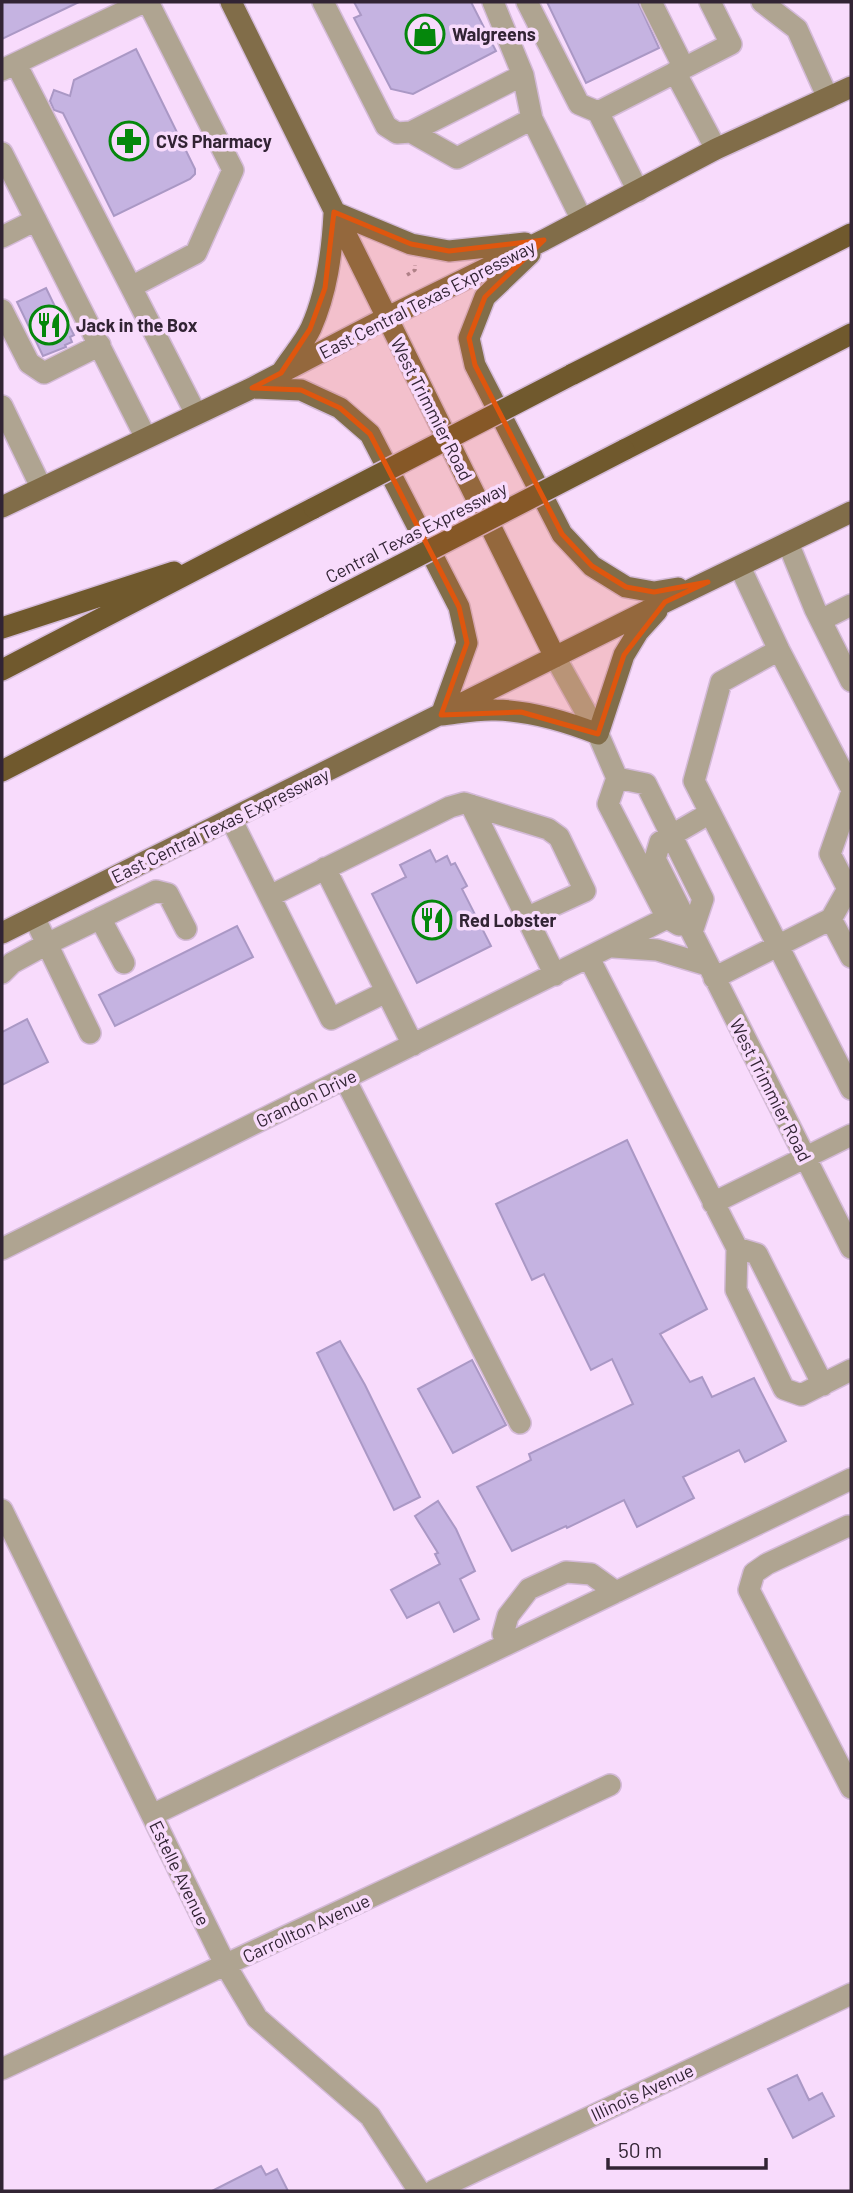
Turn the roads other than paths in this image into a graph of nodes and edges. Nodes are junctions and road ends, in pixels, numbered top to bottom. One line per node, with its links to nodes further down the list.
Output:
1 (231, 2): 20 (main road, West Trimmier Road)
2 (323, 2): 16 (street)
3 (494, 2): 11 (street)
4 (527, 2): 14 (street)
5 (651, 2): 10 (street)
6 (710, 2): 10 (street)
7 (762, 2): 13 (street)
8 (140, 3): 9 (street); 26 (street)
9 (9, 67): 26 (street)
10 (680, 70): 14 (street); 17 (street)
11 (523, 75): 15 (street); 16 (street)
12 (851, 87): 13 (main road, East Central Texas Expressway)
13 (828, 98): 17 (main road, East Central Texas Expressway)
14 (597, 112): 19 (street)
15 (532, 119): 16 (street); 22 (street)
16 (411, 132)
17 (716, 149): 19 (main road, East Central Texas Expressway)
18 (2, 153): 21 (street)
19 (638, 191): 22 (main road, East Central Texas Expressway)
20 (334, 212): 25 (main road); 28 (main road, West Trimmier Road); 31 (main road)
21 (36, 220): 24 (street); 30 (street)
22 (582, 220): 25 (main road, East Central Texas Expressway)
23 (851, 234): 40 (highway, bridge)
24 (2, 237)
25 (544, 240): 28 (main road, East Central Texas Expressway); 42 (main road)
26 (131, 287): 34 (street)
27 (2, 310): 30 (street)
28 (386, 318): 31 (main road, East Central Texas Expressway); 48 (main road, West Trimmier Road)
29 (851, 334): 53 (highway, Central Texas Expressway, bridge)
30 (100, 345): 35 (street)
31 (281, 373): 32 (main road, East Central Texas Expressway)
32 (252, 388): 34 (main road, East Central Texas Expressway); 51 (main road)
33 (2, 406): 36 (street)
34 (196, 414): 35 (main road, East Central Texas Expressway)
35 (146, 438): 36 (main road, East Central Texas Expressway)
36 (41, 487): 37 (main road, East Central Texas Expressway)
37 (2, 507)
38 (851, 512): 39 (main road, East Central Texas Expressway)
39 (788, 543): 41 (main road, East Central Texas Expressway); 45 (street)
40 (223, 557): 46 (highway); 49 (highway)
41 (740, 568): 42 (main road, East Central Texas Expressway); 47 (street)
42 (708, 582): 43 (main road, East Central Texas Expressway)
43 (665, 602): 48 (main road, East Central Texas Expressway); 52 (main road)
44 (851, 605): 45 (street)
45 (821, 620): 50 (street)
46 (2, 628)
47 (779, 650): 55 (street); 58 (street)
48 (555, 657): 51 (main road, East Central Texas Expressway); 52 (street, West Trimmier Road)
49 (2, 670)
50 (851, 681)
51 (441, 715): 52 (main road); 59 (main road, East Central Texas Expressway)
52 (598, 734): 54 (street, West Trimmier Road)
53 (2, 771)
54 (617, 778): 60 (street); 69 (street)
55 (851, 788)
56 (851, 794): 63 (street)
57 (471, 805): 62 (street); 68 (street); 68 (street)
58 (710, 813): 60 (street); 75 (street)
59 (231, 819): 61 (main road, East Central Texas Expressway); 65 (street)
60 (671, 835): 72 (street)
61 (142, 863): 64 (street); 66 (main road, East Central Texas Expressway)
62 (325, 868): 65 (street); 83 (street)
63 (850, 889): 70 (street)
64 (156, 891): 67 (street); 71 (street)
65 (270, 896): 83 (street)
66 (34, 917): 73 (main road, East Central Texas Expressway); 74 (street)
67 (100, 918): 74 (street); 79 (street)
68 (526, 918): 82 (street)
69 (667, 918): 72 (street); 76 (street, Grandon Drive)
70 (831, 919): 75 (street); 77 (street)
71 (186, 929)
72 (692, 932): 80 (street, West Trimmier Road)
73 (2, 933)
74 (47, 944): 81 (street); 84 (street)
75 (777, 946): 80 (street); 87 (street)
76 (611, 947): 78 (street, Grandon Drive); 80 (street)
77 (851, 957)
78 (589, 958): 82 (street, Grandon Drive); 90 (street)
79 (124, 963)
80 (711, 971): 89 (street, West Trimmier Road)
81 (2, 973)
82 (555, 975): 85 (street, Grandon Drive)
83 (386, 992): 85 (street)
84 (90, 1033)
85 (413, 1045): 86 (street, Grandon Drive)
86 (345, 1079): 93 (street, Grandon Drive); 96 (street)
87 (851, 1089)
88 (851, 1135): 89 (street)
89 (805, 1158): 90 (street); 92 (street, West Trimmier Road)
90 (713, 1203): 91 (street)
91 (737, 1248): 95 (street); 95 (street)
92 (851, 1248)
93 (2, 1249)
94 (851, 1370): 95 (street)
95 (823, 1385)
96 (520, 1423)
97 (851, 1479): 100 (street)
98 (2, 1510): 104 (street, Estelle Avenue)
99 (851, 1528): 103 (street)
100 (616, 1592): 101 (street); 101 (street)
101 (509, 1643): 104 (street)
102 (610, 1785): 105 (street, Carrollton Avenue)
103 (851, 1788)
104 (152, 1815): 105 (street, Estelle Avenue)
105 (226, 1966): 107 (street, Carrollton Avenue); 108 (street, Estelle Avenue)
106 (851, 1994): 109 (street, Illinois Avenue)
107 (2, 2069)
108 (419, 2191)
109 (433, 2191)

